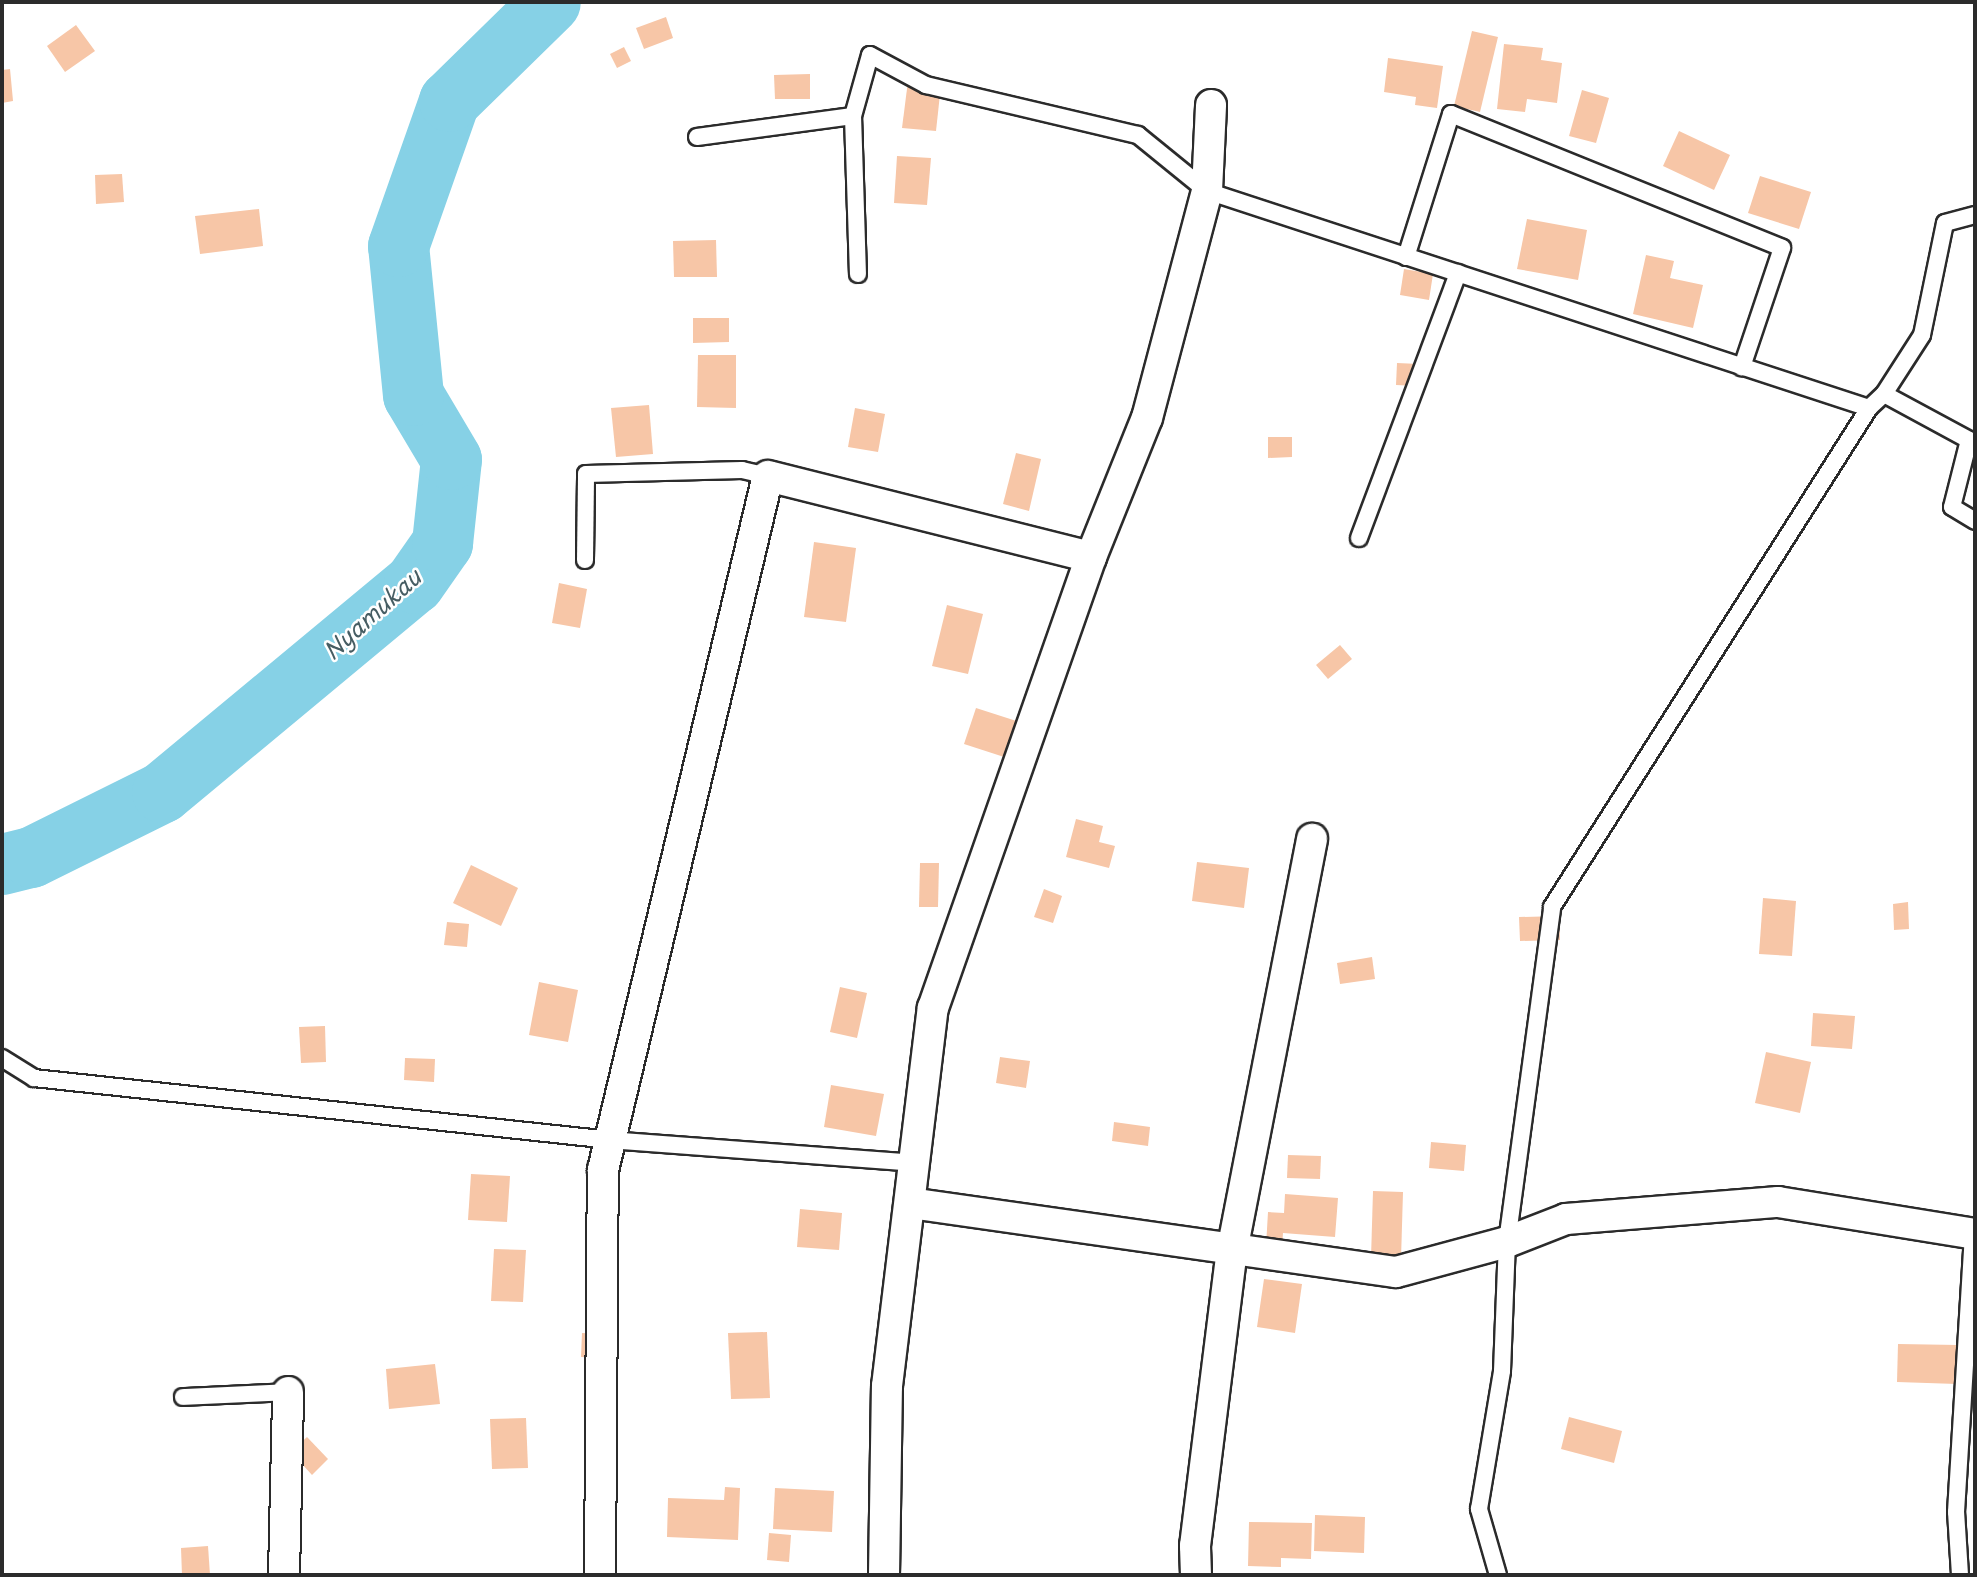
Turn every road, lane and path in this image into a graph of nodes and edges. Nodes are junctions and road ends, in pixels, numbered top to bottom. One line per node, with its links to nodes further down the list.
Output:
1 (1211, 105): 4 (street)
2 (853, 116): 3 (lane); 4 (lane); 8 (lane)
3 (697, 137)
4 (1207, 191): 6 (lane); 15 (street)
5 (1975, 215): 10 (lane)
6 (1406, 257): 7 (lane); 9 (lane)
7 (1458, 273): 9 (lane); 14 (lane)
8 (858, 274)
9 (1742, 367): 11 (lane)
10 (1884, 394): 11 (lane); 13 (lane)
11 (1869, 408): 23 (lane)
12 (768, 476): 15 (street); 16 (lane); 19 (street)
13 (1975, 521)
14 (1359, 538)
15 (1091, 558): 20 (street)
16 (584, 560)
17 (1311, 839): 24 (street)
18 (2, 1058): 19 (lane)
19 (610, 1140): 20 (lane); 28 (street)
20 (915, 1163): 21 (street)
21 (910, 1203): 24 (street); 29 (street)
22 (1974, 1234): 23 (street); 32 (lane)
23 (1507, 1242): 24 (street); 31 (lane)
24 (1232, 1251): 30 (street)
25 (288, 1392): 26 (lane); 27 (street)
26 (183, 1397)
27 (284, 1575)
28 (600, 1575)
29 (884, 1575)
30 (1196, 1575)
31 (1498, 1575)
32 (1960, 1575)

